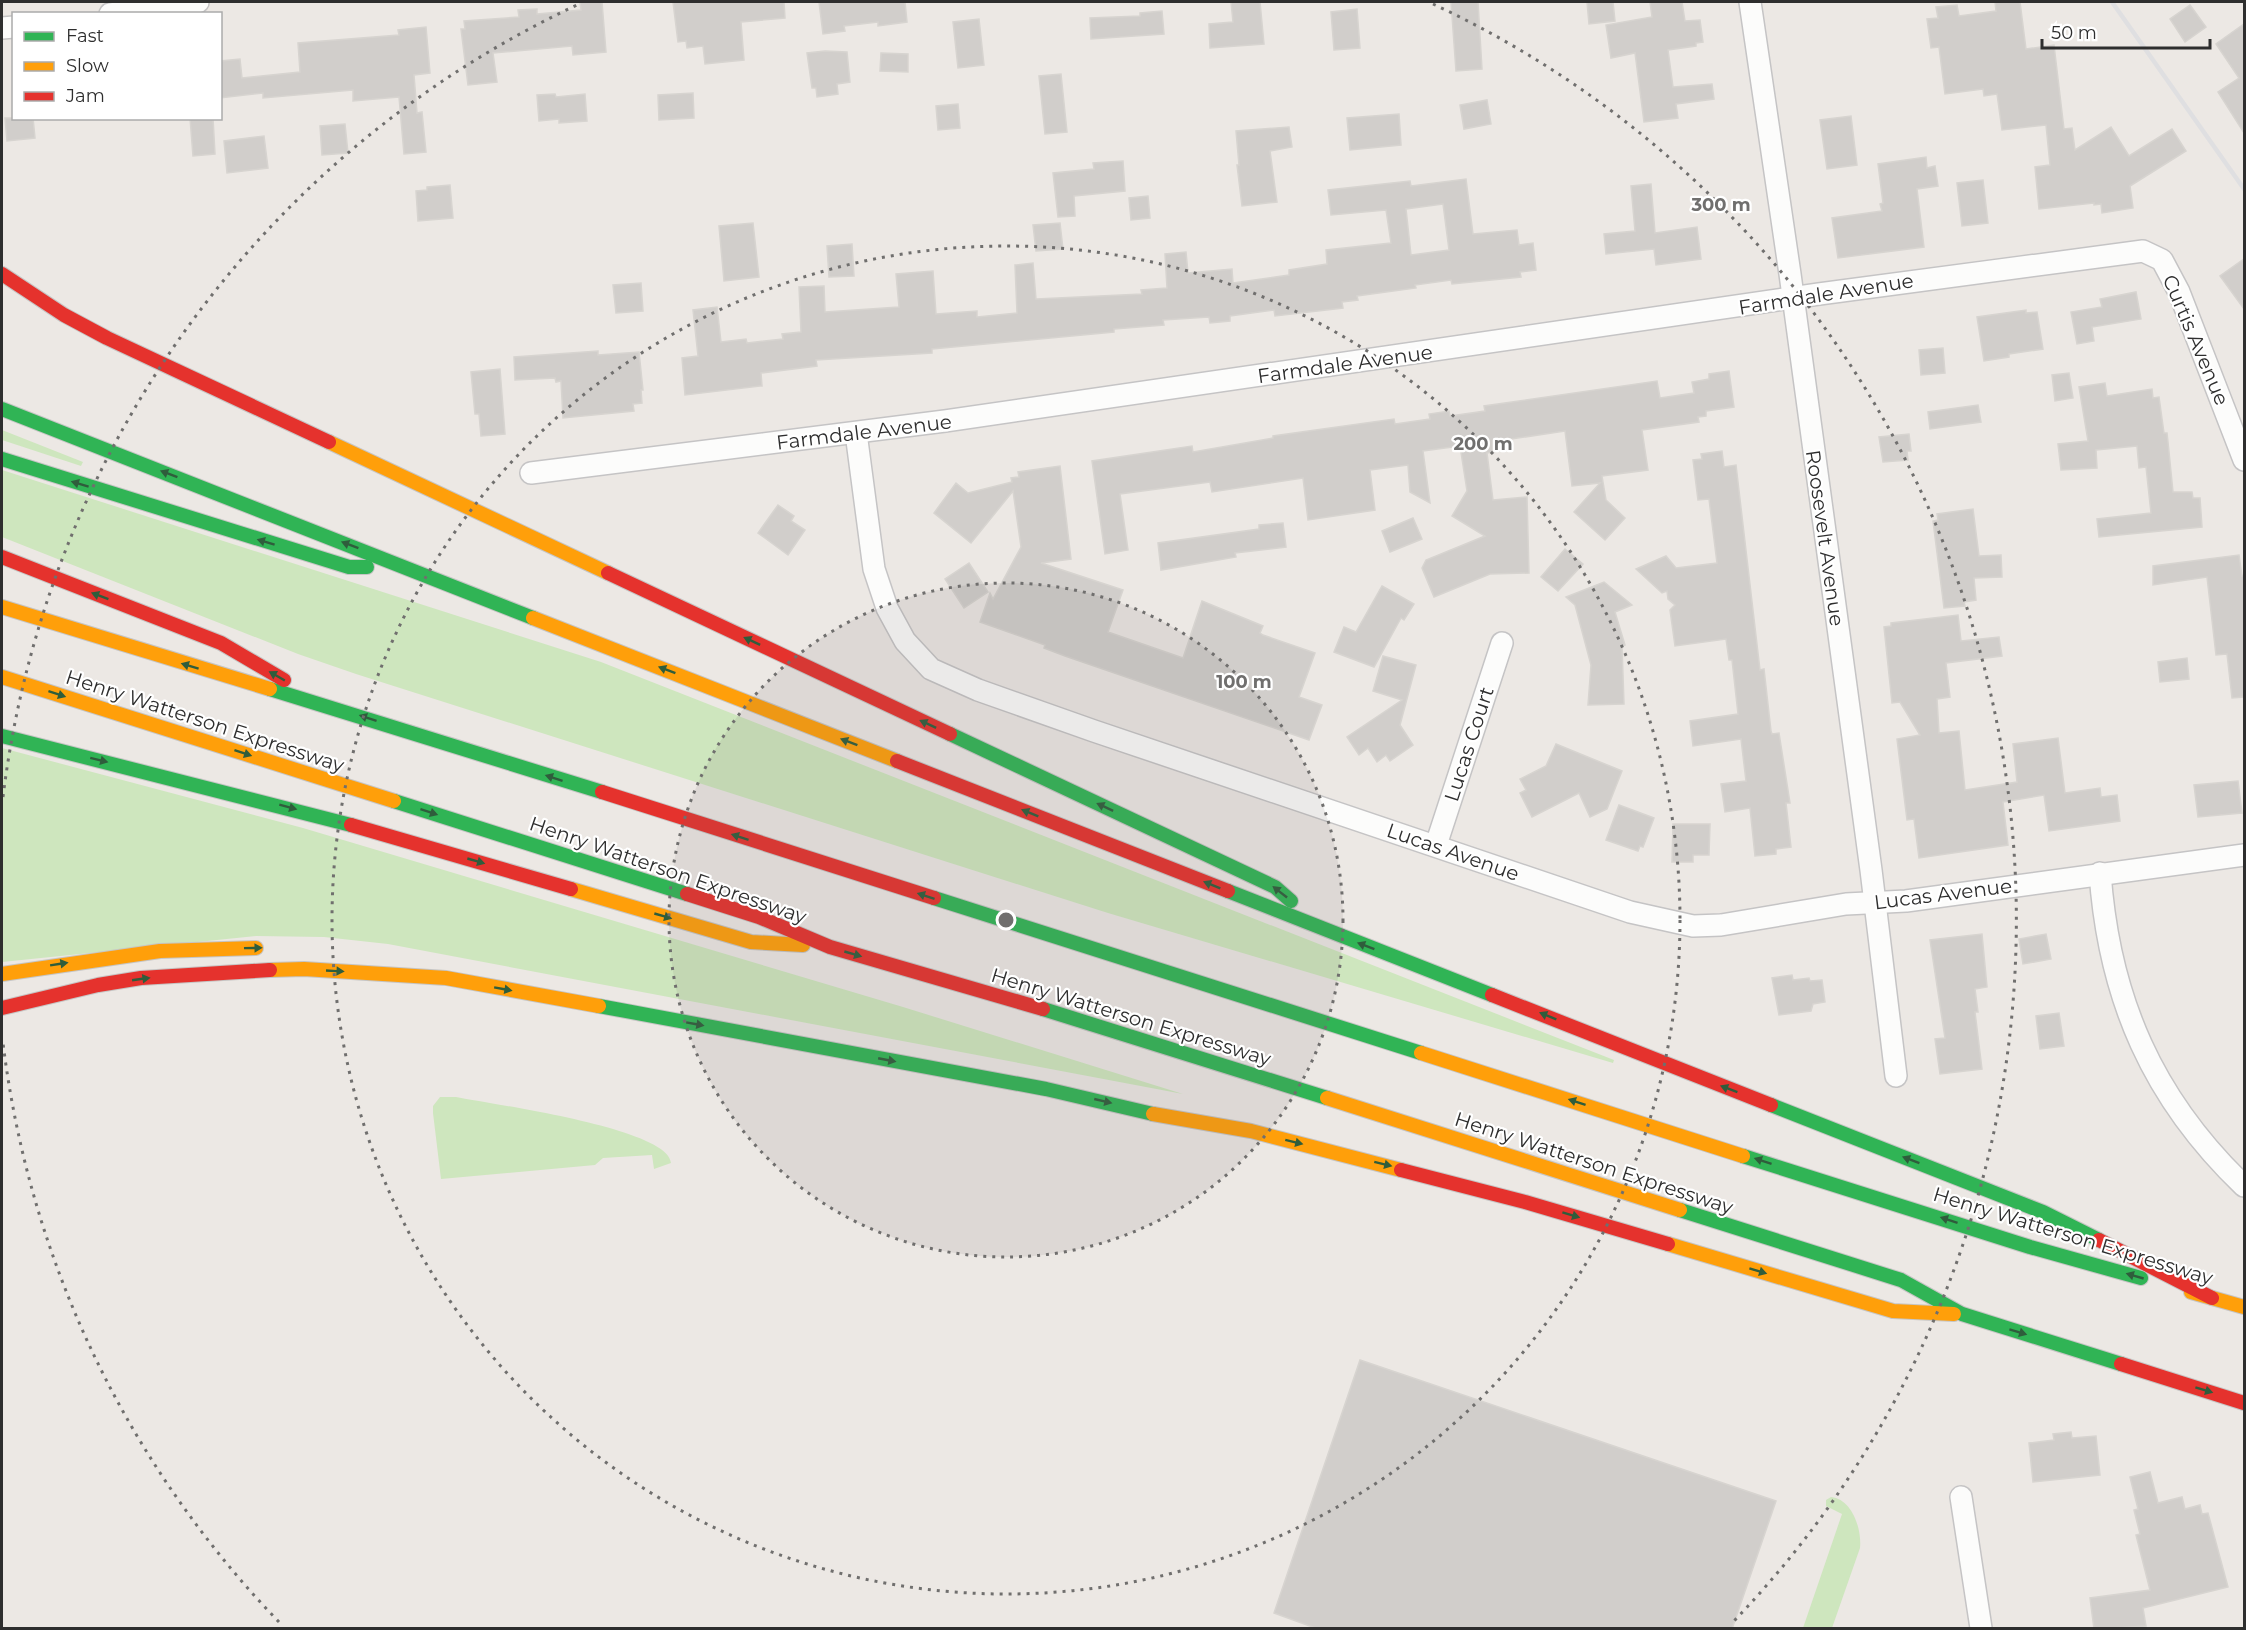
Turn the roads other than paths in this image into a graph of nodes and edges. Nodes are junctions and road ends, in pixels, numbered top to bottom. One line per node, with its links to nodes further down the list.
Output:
1 (198, 2): 3 (street)
2 (1750, 2): 6 (street, Roosevelt Avenue)
3 (125, 12)
4 (2157, 256): 6 (street, Farmdale Avenue); 10 (street, Curtis Avenue)
5 (2, 274): 23 (highway, one-way to 5)
6 (1793, 298): 8 (street, Farmdale Avenue); 22 (street, Roosevelt Avenue)
7 (2, 409): 13 (highway, one-way to 7)
8 (856, 433): 11 (street, Farmdale Avenue); 19 (street, Lucas Avenue)
9 (2, 459): 13 (highway, one-way to 9)
10 (2244, 460)
11 (531, 473)
12 (2, 557): 17 (highway, one-way to 12)
13 (405, 567): 23 (highway, one-way to 13)
14 (2, 607): 17 (highway, Henry Watterson Expressway, one-way to 14)
15 (1502, 643): 19 (street, Lucas Court)
16 (2, 677): 25 (highway, Henry Watterson Expressway, one-way to 25)
17 (327, 705): 32 (highway, Henry Watterson Expressway, one-way to 17)
18 (2, 736): 25 (highway, one-way to 25)
19 (1436, 845): 22 (street, Lucas Avenue)
20 (2244, 855): 21 (street, Lucas Avenue)
21 (2100, 873): 22 (street, Lucas Avenue); 31 (street)
22 (1875, 903): 30 (street, Roosevelt Avenue)
23 (1325, 930): 32 (highway, one-way to 23)
24 (276, 947): 27 (highway, one-way to 24)
25 (830, 947): 34 (highway, Henry Watterson Expressway, one-way to 34)
26 (410, 962): 28 (highway)
27 (2, 974)
28 (446, 978): 29 (highway, one-way to 28); 34 (highway, one-way to 34)
29 (2, 1008)
30 (1896, 1076)
31 (2244, 1186)
32 (2212, 1298): 33 (highway, Henry Watterson Expressway)
33 (2244, 1307)
34 (1962, 1314): 35 (highway, Henry Watterson Expressway, one-way to 35)
35 (2244, 1403)
36 (1961, 1497): 37 (street)
37 (1981, 1629)

